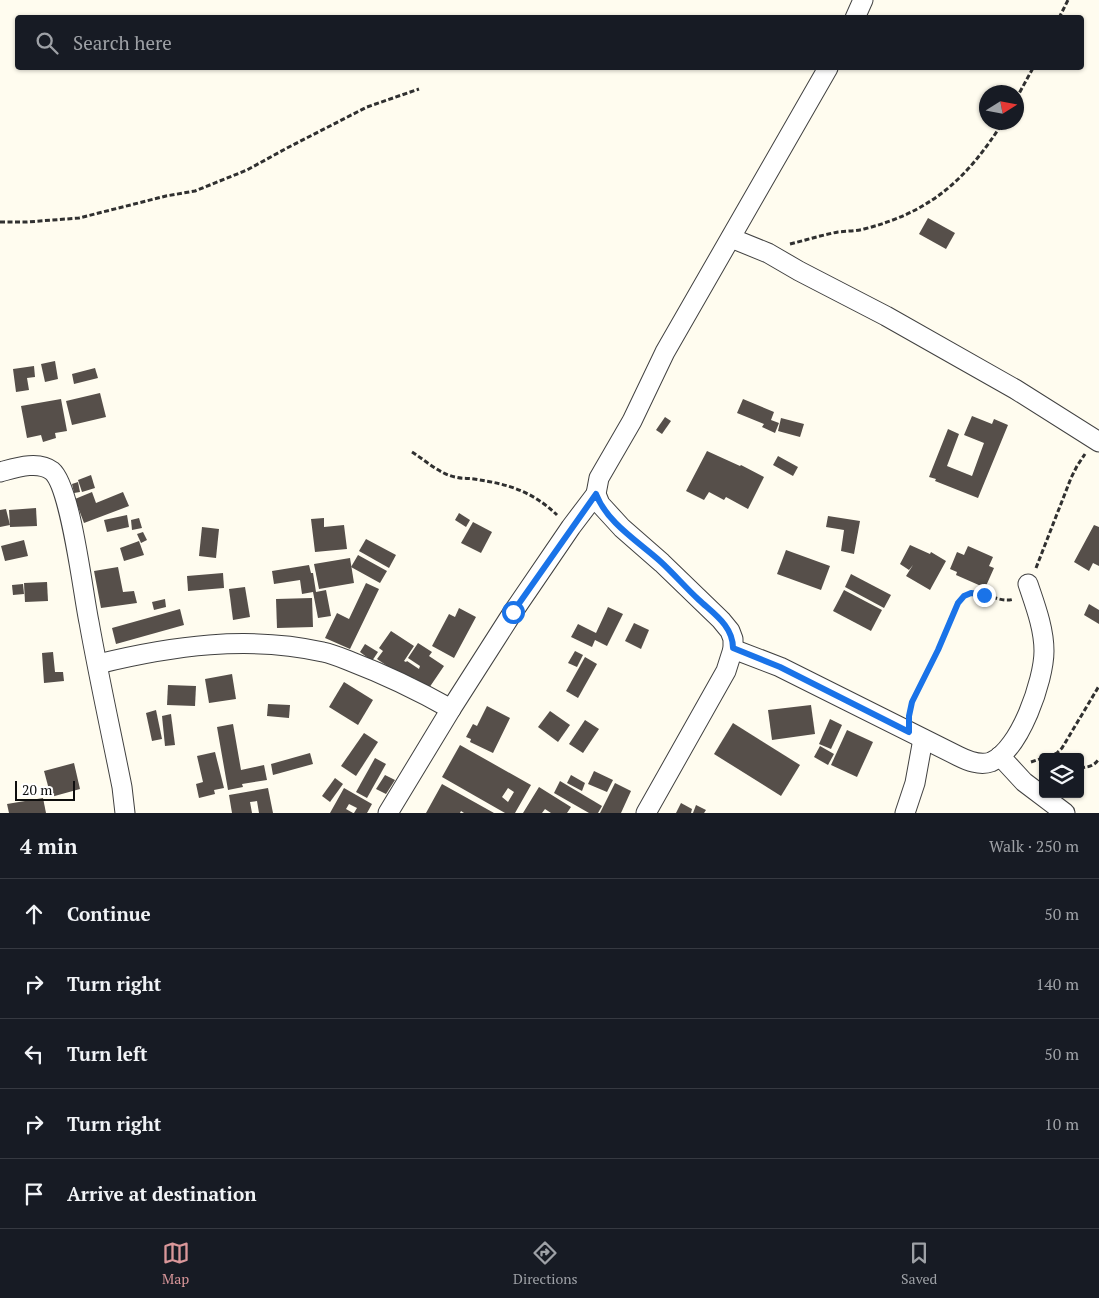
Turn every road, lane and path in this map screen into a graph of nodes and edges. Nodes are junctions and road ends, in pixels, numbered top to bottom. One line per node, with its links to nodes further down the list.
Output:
1 (863, 0): 3 (street)
2 (1068, 0): 4 (path)
3 (856, 15)
4 (1060, 15)
5 (827, 70): 11 (street)
6 (1032, 70): 7 (path)
7 (1024, 85)
8 (419, 89): 10 (path)
9 (998, 130): 12 (path)
10 (0, 222)
11 (731, 238): 12 (street); 16 (street)
12 (768, 253): 13 (street)
13 (1098, 442): 18 (path)
14 (412, 452): 17 (path)
15 (0, 472): 20 (street)
16 (596, 494): 17 (street); 19 (street)
17 (571, 527): 22 (street)
18 (1028, 584): 23 (path); 25 (street)
19 (733, 648): 23 (street); 30 (street)
20 (98, 664): 22 (street); 28 (street)
21 (1099, 686): 24 (path)
22 (451, 709): 29 (street)
23 (916, 735): 25 (street); 31 (street)
24 (1055, 753)
25 (1000, 756): 32 (street)
26 (1099, 759): 27 (path)
27 (1084, 768)
28 (125, 813)
29 (388, 813)
30 (646, 813)
31 (905, 813)
32 (1064, 813)

